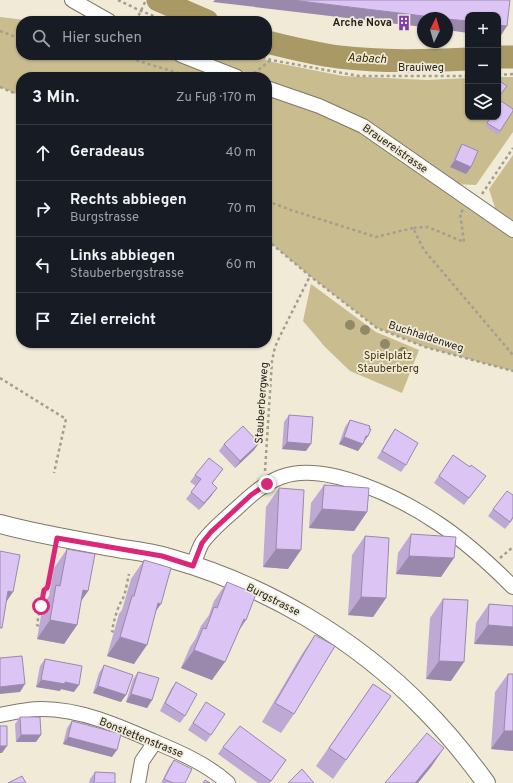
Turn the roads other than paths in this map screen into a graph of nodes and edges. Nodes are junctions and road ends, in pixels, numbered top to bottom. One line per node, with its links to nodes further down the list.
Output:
1 (72, 0): 2 (street)
2 (100, 16)
3 (194, 60): 4 (street)
4 (224, 72)
5 (272, 90): 6 (street, Brauereistrasse)
6 (513, 230)
7 (0, 524): 8 (street, Burgstrasse)
8 (193, 566): 9 (street); 14 (street, Burgstrasse)
9 (513, 587)
10 (0, 715): 11 (street, Bonstettenstrasse)
11 (155, 742): 12 (street); 13 (street, Bonstettenstrasse)
12 (138, 783)
13 (228, 783)
14 (486, 783)

